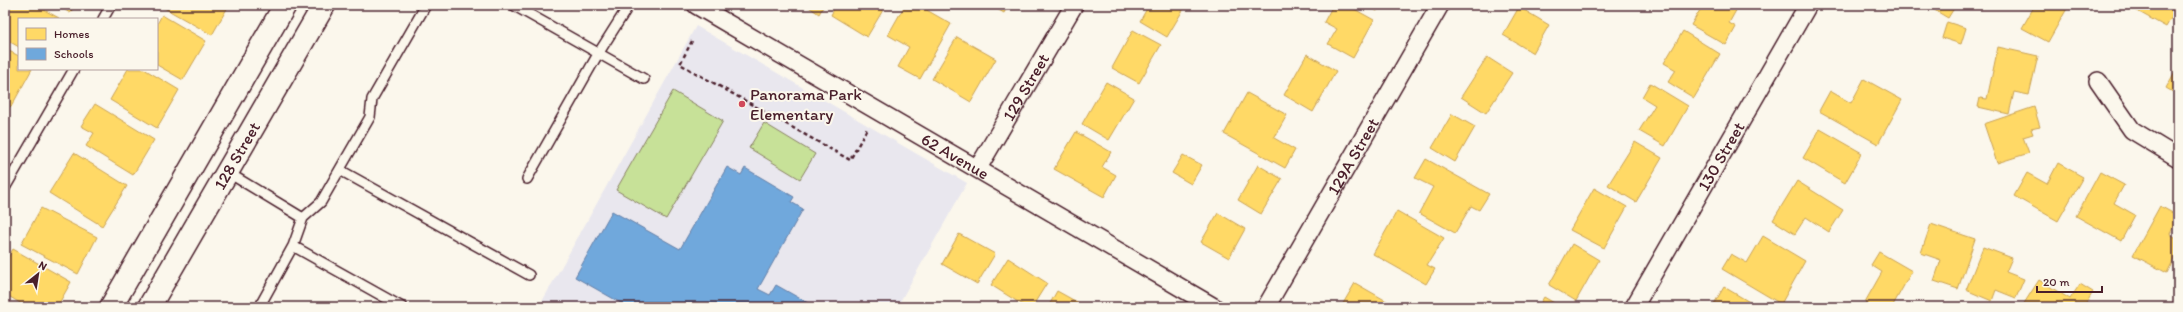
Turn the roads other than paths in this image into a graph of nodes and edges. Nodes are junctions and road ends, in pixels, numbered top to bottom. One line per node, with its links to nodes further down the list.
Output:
1 (111, 5): 12 (lane)
2 (285, 5): 27 (main road, 128 Street)
3 (324, 5): 20 (main road, 128 Street)
4 (426, 5): 19 (lane)
5 (513, 5): 13 (lane)
6 (629, 5): 13 (lane)
7 (696, 5): 11 (street, 62 Avenue)
8 (1074, 5): 18 (street, 129 Street)
9 (1440, 5): 31 (street, 129A Street)
10 (1808, 5): 32 (street, 130 Street)
11 (716, 10): 18 (street, 62 Avenue)
12 (104, 18)
13 (598, 54): 15 (lane); 21 (lane)
14 (73, 70): 22 (lane)
15 (644, 79)
16 (2098, 81): 17 (street)
17 (2178, 158)
18 (978, 168): 30 (street, 62 Avenue)
19 (340, 170): 23 (lane); 25 (lane)
20 (227, 172): 23 (lane); 28 (main road, 128 Street)
21 (527, 179)
22 (5, 188)
23 (302, 218): 24 (lane)
24 (293, 246): 26 (lane); 29 (lane)
25 (529, 275)
26 (262, 302)
27 (111, 307)
28 (149, 307)
29 (402, 307)
30 (1214, 307)
31 (1266, 307)
32 (1634, 307)

